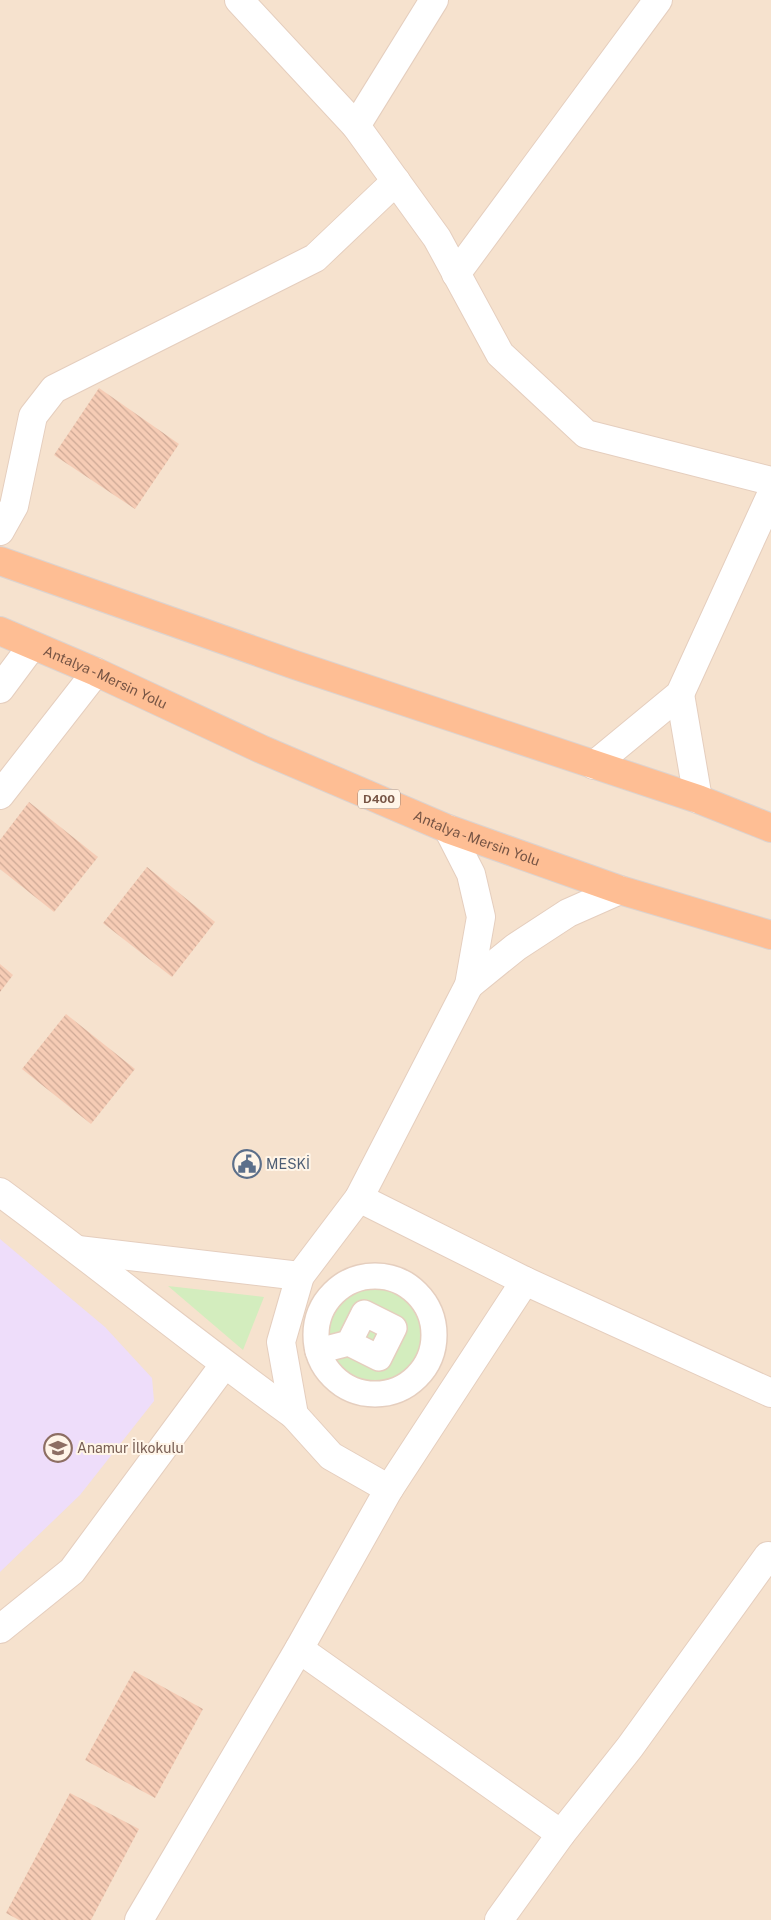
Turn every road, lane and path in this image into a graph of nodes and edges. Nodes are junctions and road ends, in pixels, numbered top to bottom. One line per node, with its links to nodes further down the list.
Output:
1 (239, 0): 4 (street)
2 (434, 0): 4 (street)
3 (658, 0): 6 (street)
4 (356, 126): 5 (street)
5 (396, 181): 6 (street); 9 (street)
6 (456, 274): 7 (street)
7 (771, 481)
8 (771, 495): 15 (street)
9 (0, 531)
10 (0, 561): 16 (highway)
11 (0, 631): 12 (highway, Antalya - Mersin Yolu / D400)
12 (32, 646): 13 (highway, Antalya - Mersin Yolu / D400); 14 (street)
13 (96, 672): 17 (street); 19 (highway, Antalya - Mersin Yolu / D400)
14 (0, 689)
15 (680, 694): 16 (street); 18 (street)
16 (594, 765): 18 (highway)
17 (0, 795)
18 (698, 799): 20 (highway)
19 (448, 828): 21 (highway, Antalya - Mersin Yolu / D400); 23 (street)
20 (771, 828)
21 (620, 890): 22 (highway, Antalya - Mersin Yolu / D400); 23 (street)
22 (771, 935)
23 (469, 985): 25 (street)
24 (0, 1192): 26 (street)
25 (358, 1198): 27 (street); 29 (street)
26 (78, 1250): 27 (street); 36 (street)
27 (300, 1276): 39 (street)
28 (354, 1279): 30 (street); 31 (street); 34 (street)
29 (525, 1281): 38 (street); 40 (street)
30 (364, 1313): 32 (street); 33 (street)
31 (432, 1317): 32 (street); 37 (street)
32 (394, 1328): 35 (street)
33 (349, 1343): 34 (street); 35 (street)
34 (318, 1351): 37 (street)
35 (379, 1358): 37 (street)
36 (224, 1365): 39 (street); 42 (street)
37 (392, 1393)
38 (771, 1393)
39 (294, 1415): 40 (street)
40 (389, 1489): 43 (street)
41 (768, 1556): 44 (street)
42 (0, 1629)
43 (298, 1649): 44 (street); 45 (street)
44 (561, 1834): 46 (street)
45 (139, 1920)
46 (499, 1920)

